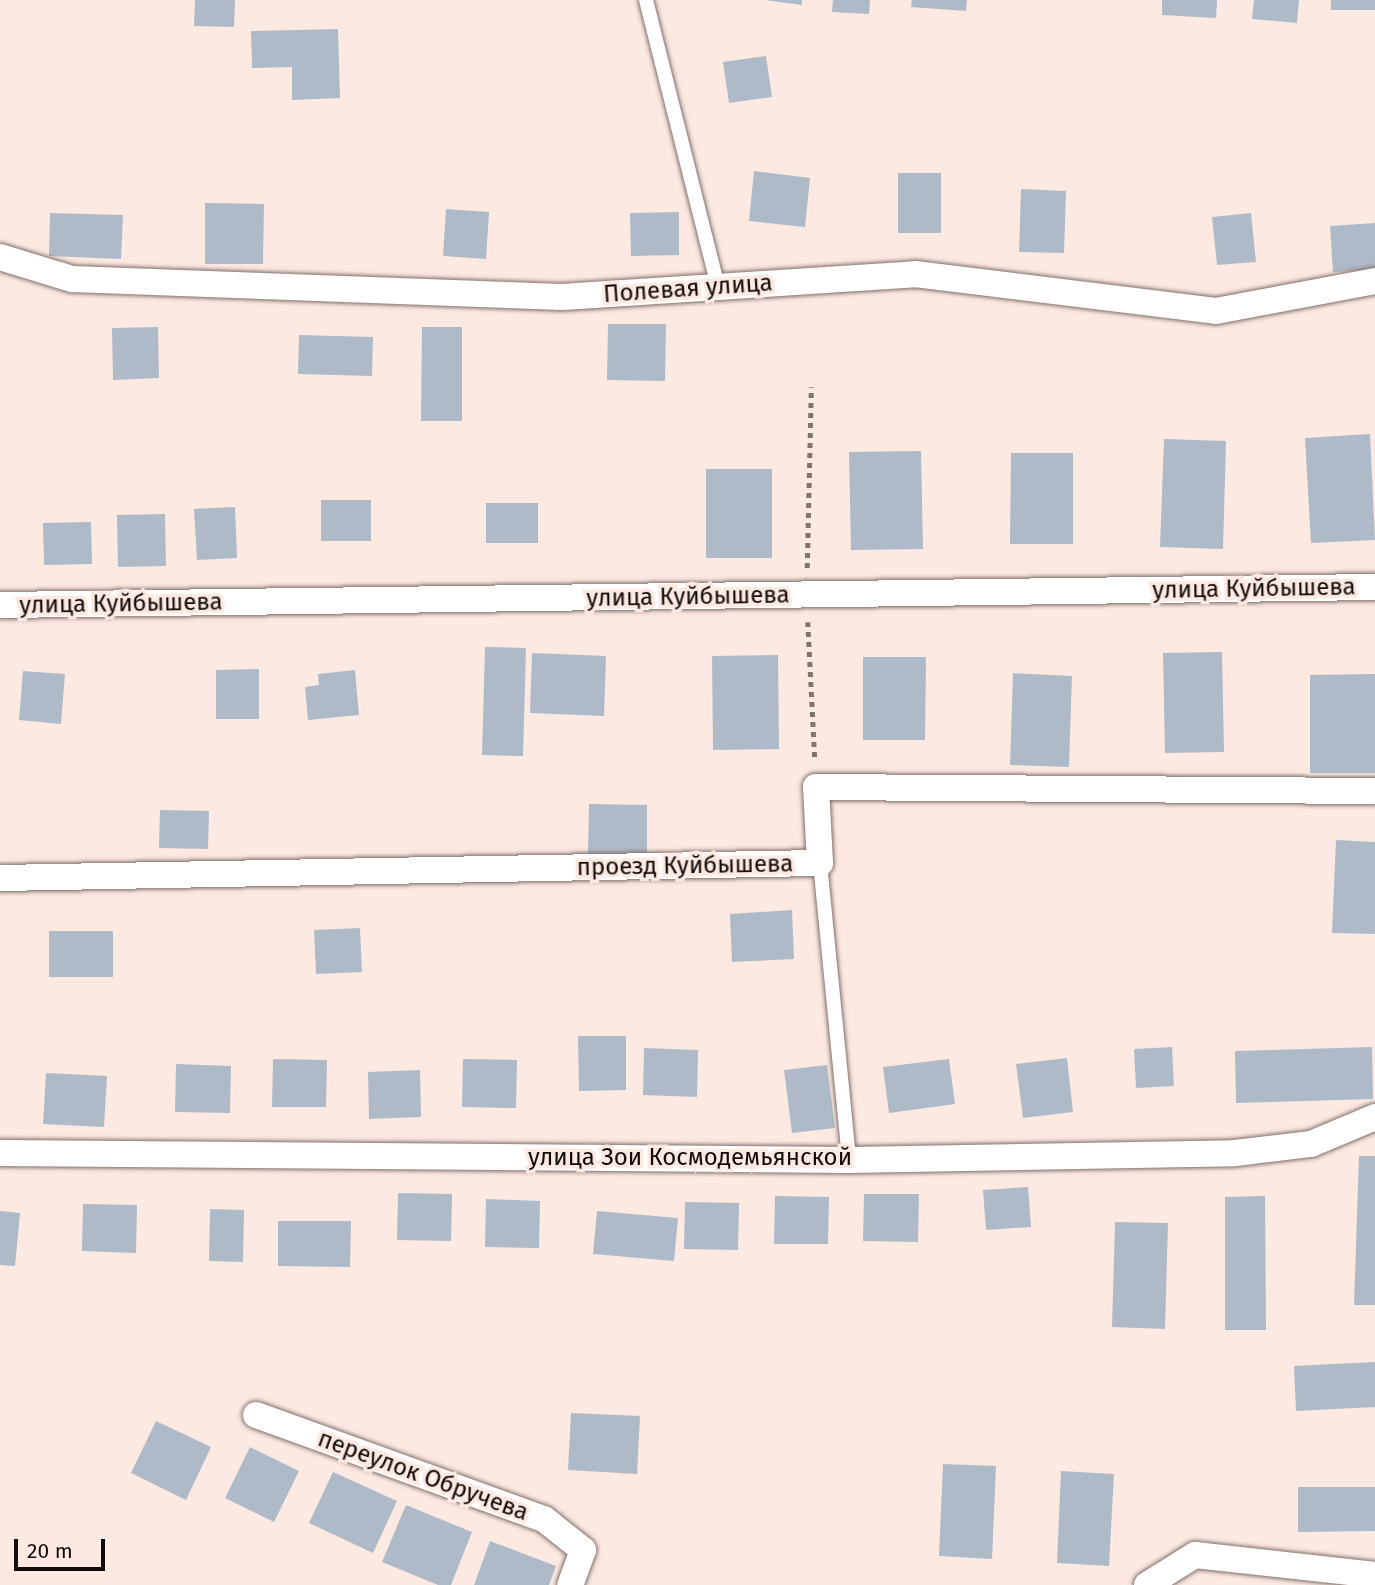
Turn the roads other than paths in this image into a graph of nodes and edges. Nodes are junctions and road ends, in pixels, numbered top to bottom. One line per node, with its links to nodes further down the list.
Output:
1 (646, 0): 4 (lane)
2 (0, 257): 4 (street, Полевая улица)
3 (1375, 281): 4 (street, Полевая улица)
4 (718, 286)
5 (1375, 587): 6 (street, улица Куйбышева)
6 (0, 606)
7 (1375, 791): 8 (street, проезд Куйбышева)
8 (820, 863): 9 (street, проезд Куйбышева); 12 (lane)
9 (0, 878)
10 (1375, 1117): 12 (street, улица Зои Космодемьянской)
11 (0, 1153): 12 (street, улица Зои Космодемьянской)
12 (849, 1160)
13 (256, 1415): 15 (street, переулок Обручева)
14 (1375, 1575): 16 (street)
15 (570, 1585)
16 (1147, 1585)

